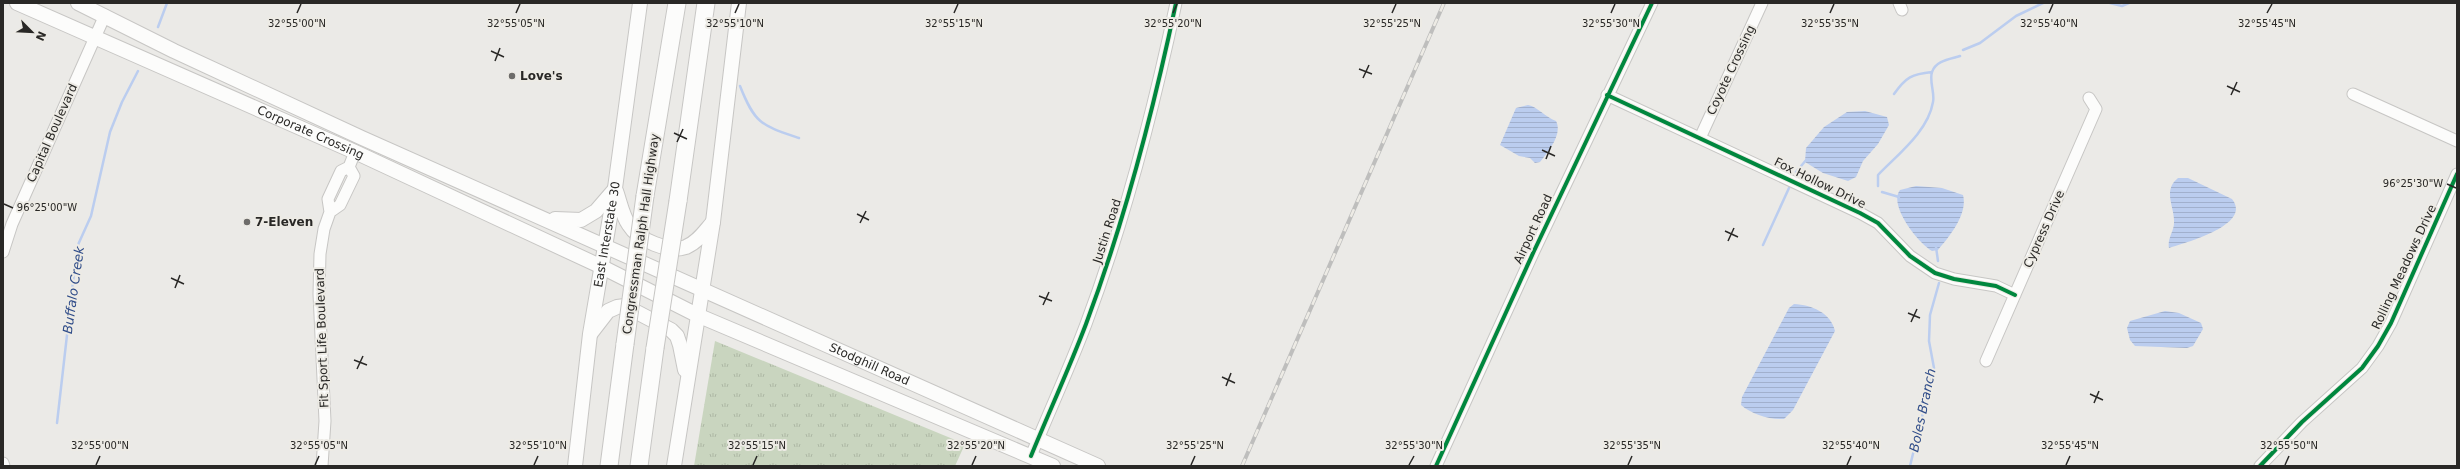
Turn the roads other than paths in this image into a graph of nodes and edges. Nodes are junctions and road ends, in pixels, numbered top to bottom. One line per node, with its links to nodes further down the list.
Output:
1 (17, 3): 11 (main road, Corporate Crossing)
2 (78, 3): 10 (main road, Corporate Crossing)
3 (640, 3): 19 (main road, East Interstate 30)
4 (677, 3): 35 (highway, Congressman Ralph Hall Highway, bridge)
5 (706, 3): 36 (highway, bridge)
6 (739, 3): 21 (main road)
7 (1176, 3): 31 (street, Justin Road)
8 (1652, 3): 13 (street, Airport Road)
9 (1762, 3): 15 (street, Coyote Crossing)
10 (105, 15): 11 (street, Capital Boulevard); 20 (main road, Corporate Crossing)
11 (94, 39): 17 (main road, Corporate Crossing); 23 (street, Capital Boulevard)
12 (2353, 94): 16 (street)
13 (1607, 95): 15 (street, Fox Hollow Drive); 40 (street, Airport Road)
14 (2089, 98): 26 (street, Cypress Drive)
15 (1700, 138): 26 (street, Fox Hollow Drive)
16 (2457, 141)
17 (355, 152): 24 (main road, Corporate Crossing); 33 (street, Fit Sport Life Boulevard)
18 (2457, 174): 41 (street, Rolling Meadows Drive)
19 (615, 188): 20 (main road); 21 (main road); 22 (main road, East Interstate 30)
20 (546, 219): 22 (main road, Corporate Crossing)
21 (713, 222): 25 (main road)
22 (606, 245): 24 (main road, East Interstate 30); 25 (main road, Stodghill Road)
23 (3, 252)
24 (602, 267): 27 (main road, Corporate Crossing); 28 (main road, East Interstate 30)
25 (702, 288): 27 (main road); 31 (main road, Stodghill Road)
26 (2015, 295): 29 (street, Cypress Drive)
27 (697, 315): 30 (main road); 32 (main road, Stodghill Road)
28 (590, 334): 30 (main road); 34 (main road, East Interstate 30)
29 (1986, 361)
30 (687, 382): 37 (main road)
31 (1038, 439): 32 (street, Justin Road); 39 (main road, Stodghill Road)
32 (1031, 456): 38 (main road, Stodghill Road)
33 (322, 466)
34 (575, 466)
35 (609, 466)
36 (639, 466)
37 (674, 466)
38 (1053, 466)
39 (1098, 466)
40 (1436, 466)
41 (2260, 466)

